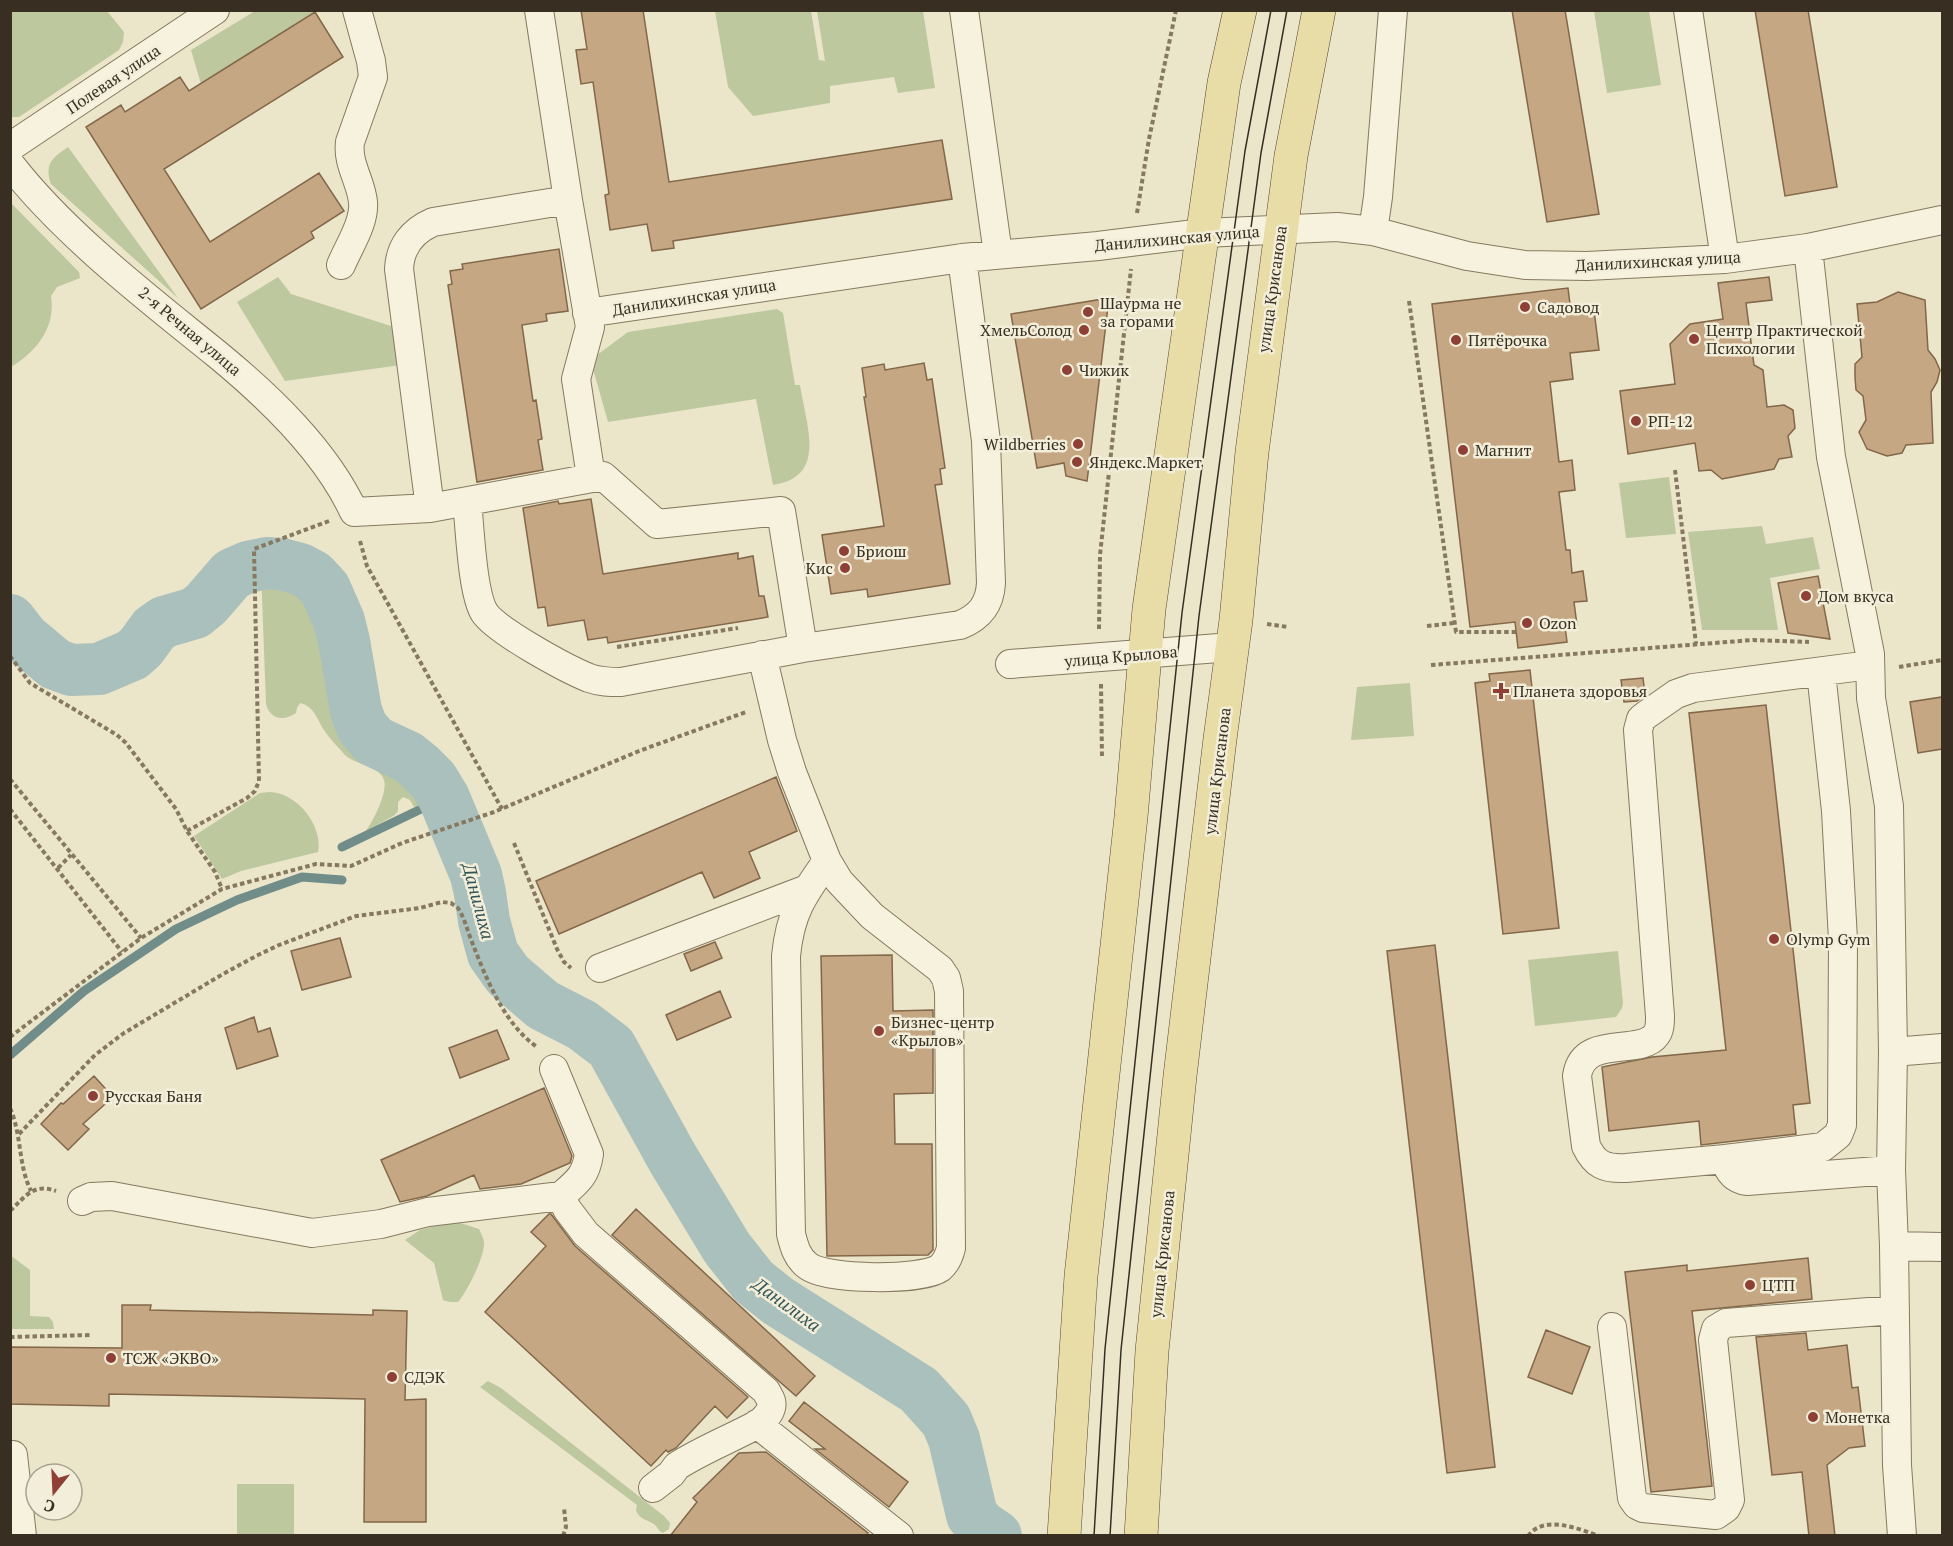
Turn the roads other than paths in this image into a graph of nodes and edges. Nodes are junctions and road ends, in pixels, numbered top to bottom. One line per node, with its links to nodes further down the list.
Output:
1 (215, 10): 9 (street, Полевая улица)
2 (357, 10): 20 (street)
3 (539, 10): 11 (street)
4 (964, 10): 17 (street)
5 (1240, 10): 15 (main road)
6 (1319, 10): 13 (main road, улица Крисанова)
7 (1393, 10): 14 (street)
8 (1688, 10): 19 (street)
9 (10, 147)
10 (10, 164): 24 (street, 2-я Речная улица)
11 (568, 200): 21 (street); 24 (street)
12 (1942, 220): 16 (street, Данилихинская улица)
13 (1280, 229): 14 (street, Данилихинская улица); 15 (street, Данилихинская улица); 25 (main road, улица Крисанова)
14 (1373, 231): 19 (street, Данилихинская улица)
15 (1203, 233): 17 (street, Данилихинская улица); 27 (main road)
16 (1808, 248): 19 (street, Данилихинская улица); 29 (street)
17 (998, 254): 18 (street, Данилихинская улица)
18 (962, 258): 21 (street, Данилихинская улица); 26 (street)
19 (1725, 259)
20 (341, 265)
21 (587, 313): 22 (street)
22 (591, 477): 23 (street); 26 (street)
23 (467, 502): 24 (street); 28 (street)
24 (430, 508)
25 (1232, 647): 27 (street, улица Крылова); 52 (main road, улица Крисанова)
26 (803, 648): 28 (street)
27 (1145, 654): 30 (street, улица Крылова); 51 (main road)
28 (762, 655): 32 (street)
29 (1870, 660): 31 (street); 36 (street)
30 (1010, 664)
31 (1821, 672): 38 (street); 38 (street)
32 (827, 861): 33 (street); 33 (street)
33 (807, 889): 34 (street)
34 (600, 968)
35 (1942, 1048): 36 (street)
36 (1893, 1052): 39 (street)
37 (554, 1069): 40 (street)
38 (1725, 1159): 39 (street)
39 (1891, 1170): 42 (street)
40 (561, 1196): 41 (street); 46 (street)
41 (82, 1201)
42 (1894, 1246): 43 (street); 44 (street)
43 (1942, 1247)
44 (1895, 1310): 45 (street); 53 (street)
45 (1612, 1328)
46 (757, 1424): 48 (street); 50 (street)
47 (13, 1455): 49 (street)
48 (653, 1488)
49 (22, 1536)
50 (899, 1536)
51 (1064, 1536)
52 (1141, 1536)
53 (1902, 1536)

